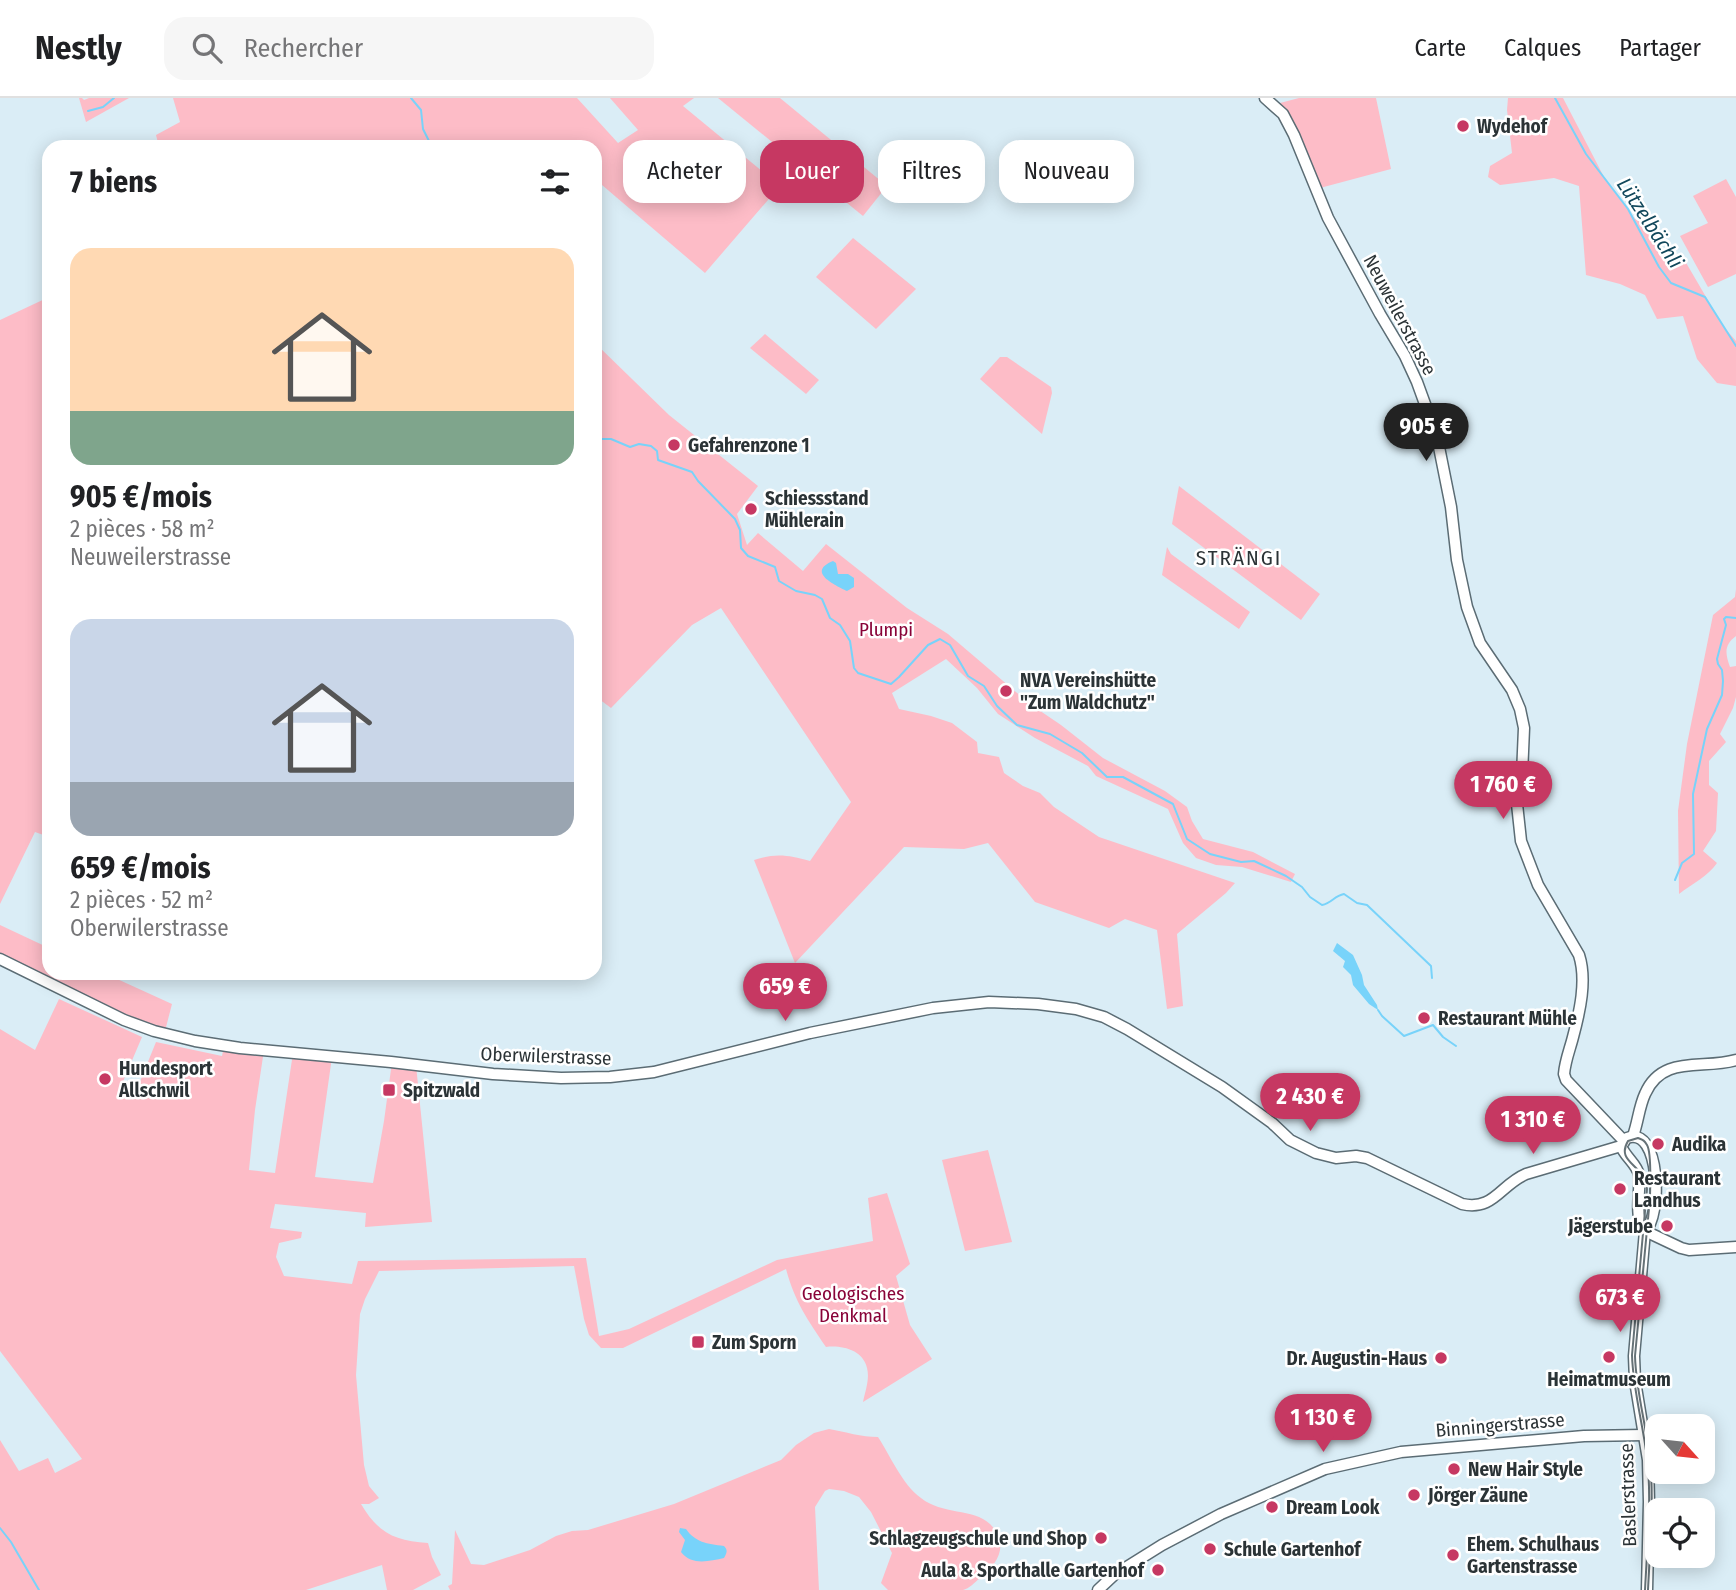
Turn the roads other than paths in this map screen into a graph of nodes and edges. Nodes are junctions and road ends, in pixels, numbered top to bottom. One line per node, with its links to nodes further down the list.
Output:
1 (1265, 98): 6 (street, Neuweilerstrasse)
2 (0, 959): 3 (street, Oberwilerstrasse)
3 (42, 980)
4 (43, 980): 6 (street, Oberwilerstrasse)
5 (1736, 1060): 6 (street)
6 (1626, 1141): 7 (street); 7 (street)
7 (1645, 1231): 8 (street); 9 (street, Baslerstrasse)
8 (1736, 1247)
9 (1644, 1435): 10 (street, Binningerstrasse); 11 (street, Baslerstrasse)
10 (1098, 1590)
11 (1647, 1590)

